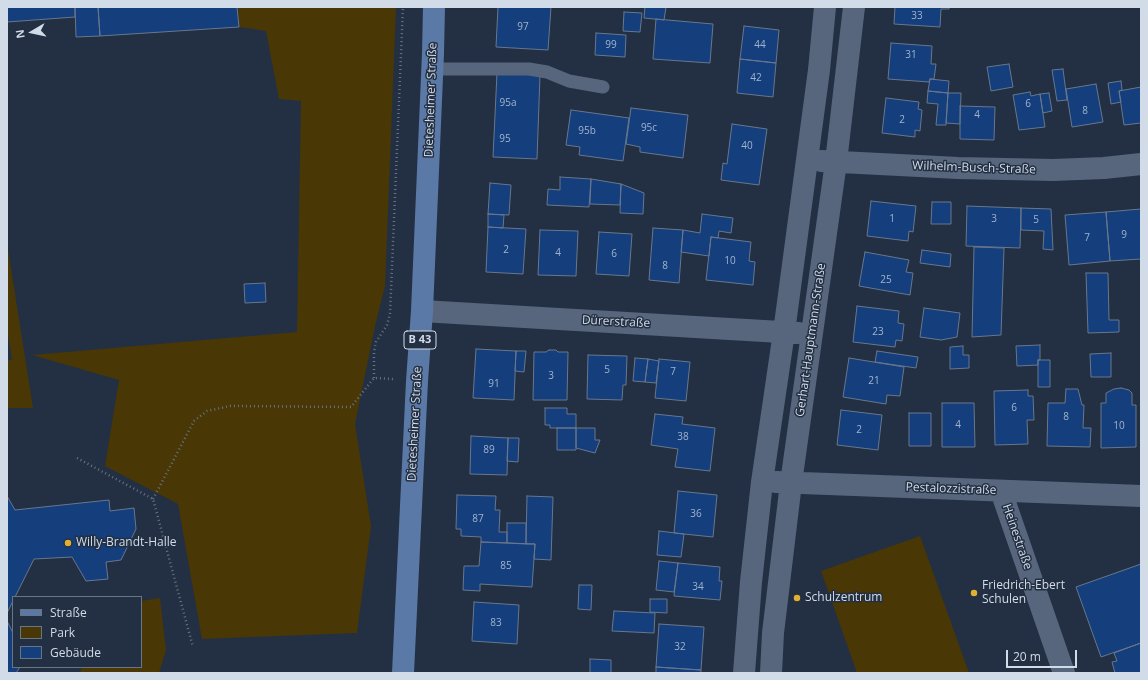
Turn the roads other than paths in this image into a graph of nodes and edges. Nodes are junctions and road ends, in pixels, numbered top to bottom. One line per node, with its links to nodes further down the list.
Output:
1 (434, 7): 4 (main road, Dietesheimer Straße / B 43)
2 (825, 7): 6 (street)
3 (854, 7): 7 (street, Gerhart-Hauptmann-Straße)
4 (432, 69): 5 (lane); 9 (main road, Dietesheimer Straße / B 43)
5 (603, 87)
6 (807, 160): 7 (street, Wilhelm-Busch-Straße); 10 (street)
7 (836, 162): 8 (street, Wilhelm-Busch-Straße); 11 (street, Gerhart-Hauptmann-Straße)
8 (1141, 164)
9 (422, 311): 10 (street, Dürerstraße); 16 (main road, Dietesheimer Straße / B 43)
10 (784, 332): 11 (street, Dürerstraße); 12 (street)
11 (811, 334): 13 (street, Gerhart-Hauptmann-Straße)
12 (762, 482): 13 (street, Pestalozzistraße); 17 (street)
13 (791, 483): 14 (street, Pestalozzistraße); 18 (street, Gerhart-Hauptmann-Straße)
14 (1001, 491): 15 (street, Pestalozzistraße); 19 (street, Heinestraße)
15 (1141, 496)
16 (403, 673)
17 (744, 673)
18 (771, 673)
19 (1064, 673)

